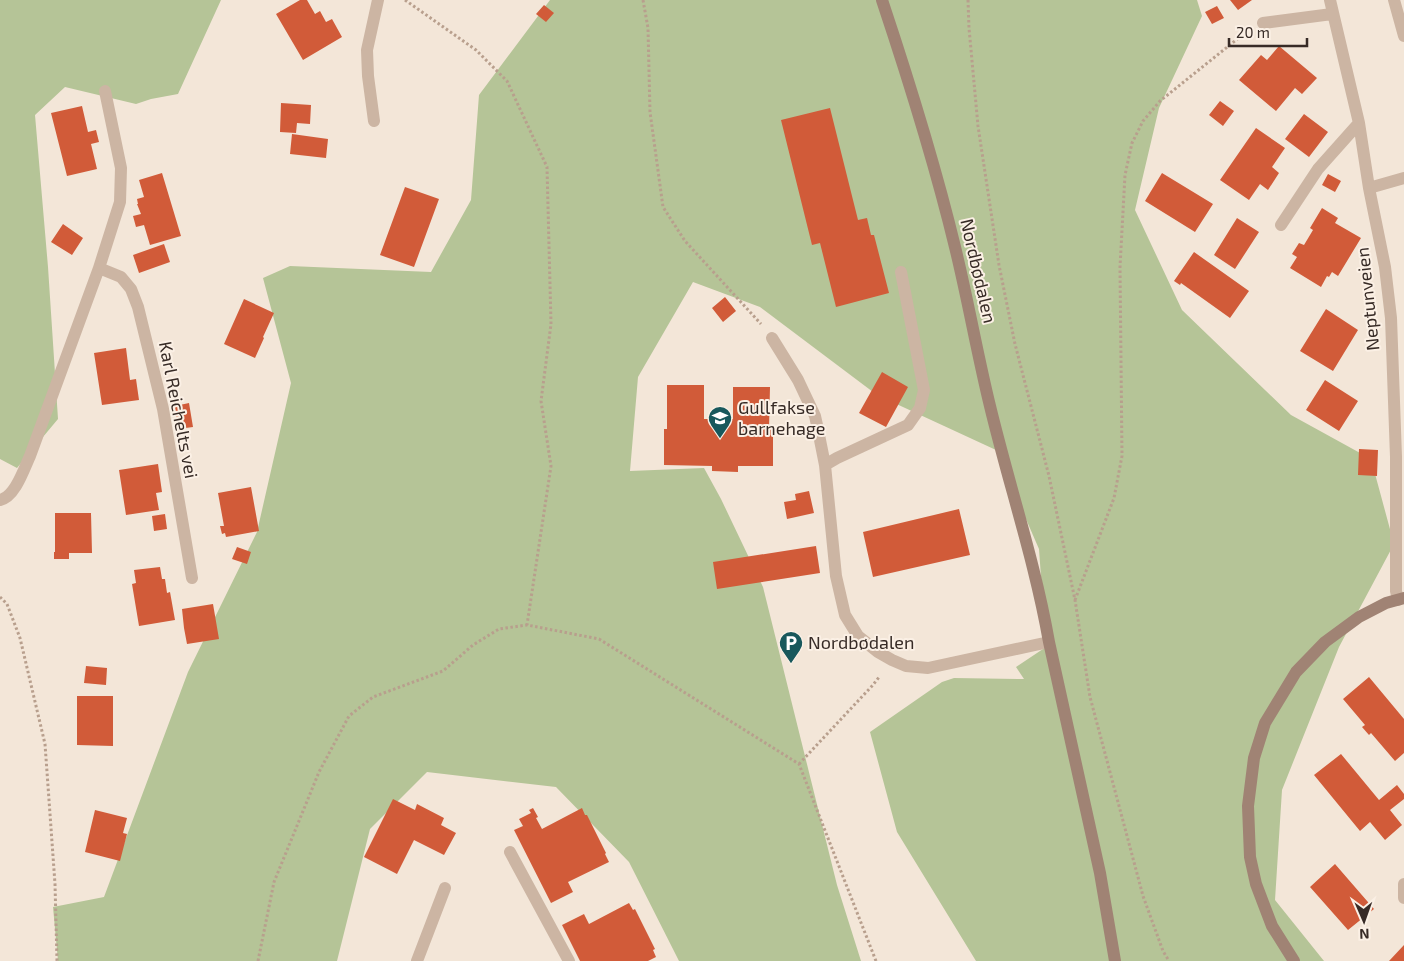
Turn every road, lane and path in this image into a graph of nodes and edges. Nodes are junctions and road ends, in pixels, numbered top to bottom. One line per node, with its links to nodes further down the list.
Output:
1 (378, 0): 12 (street)
2 (405, 0): 26 (path)
3 (643, 0): 19 (path)
4 (882, 0): 27 (street, Nordbødalen)
5 (968, 0): 25 (path)
6 (1330, 0): 8 (street, Neptunveien)
7 (1394, 0): 10 (street)
8 (1332, 14): 9 (street); 13 (street, Neptunveien)
9 (1263, 23): 25 (path)
10 (1404, 36)
11 (105, 91): 17 (street)
12 (374, 121)
13 (1359, 123): 15 (street, Neptunveien); 16 (street)
14 (1404, 178): 15 (street)
15 (1369, 188): 24 (street, Neptunveien)
16 (1281, 225)
17 (99, 268): 21 (street); 22 (street, Karl Reichelts vei)
18 (901, 272): 20 (street)
19 (772, 338): 20 (street)
20 (825, 465): 28 (street)
21 (0, 500)
22 (192, 578)
23 (0, 598): 34 (path)
24 (1401, 599): 41 (street)
25 (1075, 600): 40 (path)
26 (527, 624): 29 (path); 35 (path)
27 (1049, 642): 28 (street); 39 (street, Nordbødalen)
28 (892, 660): 29 (path)
29 (799, 764): 38 (path)
30 (510, 852): 37 (street)
31 (1404, 884): 33 (street)
32 (445, 888): 36 (street)
33 (1404, 898)
34 (57, 961)
35 (258, 961)
36 (417, 961)
37 (569, 961)
38 (876, 961)
39 (1115, 961)
40 (1169, 961)
41 (1294, 961)

